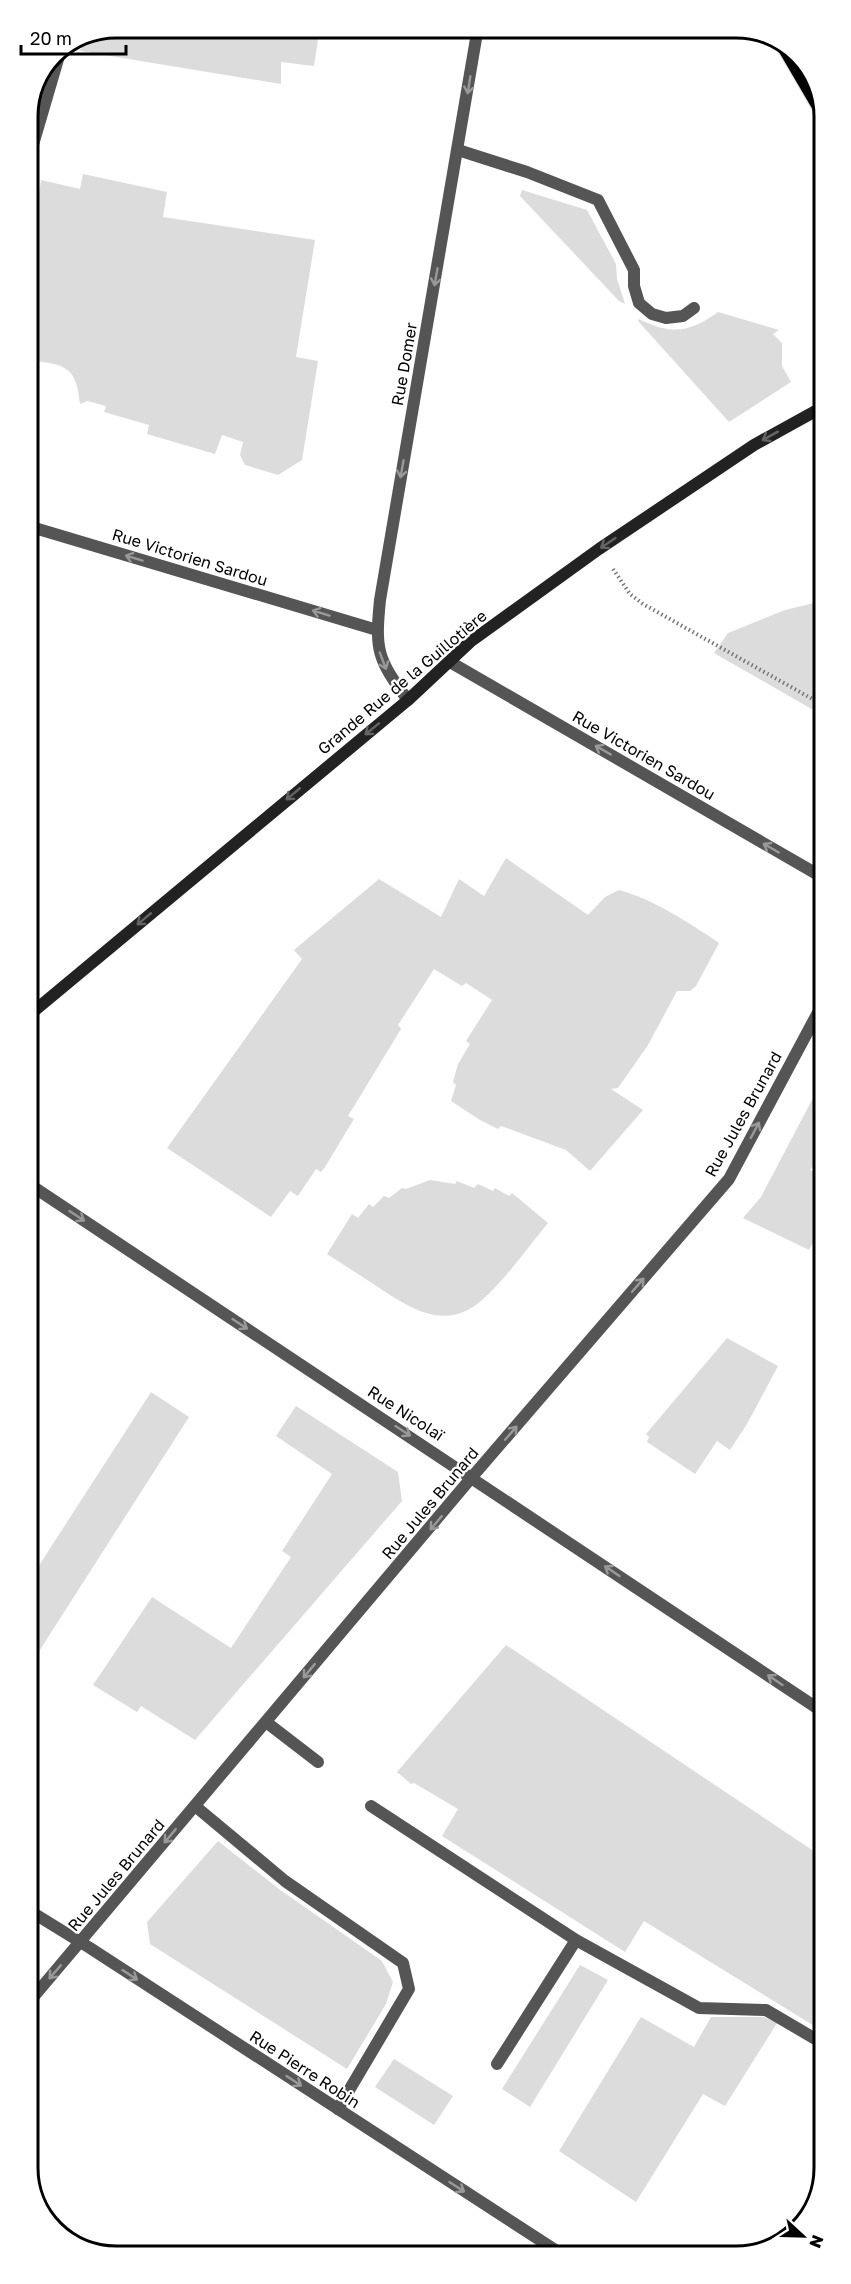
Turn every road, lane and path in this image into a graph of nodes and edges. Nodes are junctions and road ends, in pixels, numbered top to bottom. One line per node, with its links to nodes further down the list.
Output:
1 (476, 38): 6 (street, Rue Domer, one-way to 6)
2 (57, 64): 5 (street)
3 (797, 68): 4 (main road)
4 (806, 83)
5 (38, 128)
6 (458, 150): 7 (street); 11 (street, Rue Domer, one-way to 11)
7 (694, 308)
8 (814, 412): 10 (main road, Grande Rue de la Guillotière, one-way to 10)
9 (38, 529): 11 (street, Rue Victorien Sardou, one-way to 9)
10 (599, 549): 12 (main road, Grande Rue de la Guillotière); 14 (path)
11 (377, 630): 13 (street, Rue Domer, one-way to 13)
12 (450, 662): 13 (main road, Grande Rue de la Guillotière); 15 (street, Rue Victorien Sardou, one-way to 12)
13 (408, 700): 16 (main road, Grande Rue de la Guillotière, one-way to 16)
14 (814, 700)
15 (814, 872)
16 (38, 1008)
17 (814, 1020): 19 (street, Rue Jules Brunard, one-way to 17)
18 (38, 1190): 19 (street, Rue Nicolaï, one-way to 19)
19 (472, 1477): 20 (street, Rue Nicolaï, one-way to 19); 21 (street, Rue Jules Brunard, one-way to 21)
20 (814, 1706)
21 (267, 1722): 22 (street); 23 (street, Rue Jules Brunard)
22 (318, 1762)
23 (195, 1806): 27 (street, Rue Jules Brunard, one-way to 27); 31 (street)
24 (371, 1806): 26 (street)
25 (38, 1916): 27 (street, Rue Pierre Robin)
26 (576, 1940): 29 (street); 30 (street)
27 (81, 1943): 28 (street, Rue Jules Brunard, one-way to 28); 31 (street, Rue Pierre Robin, one-way to 31)
28 (38, 1992)
29 (814, 2038)
30 (497, 2064)
31 (338, 2109): 32 (street, Rue Pierre Robin, one-way to 32)
32 (549, 2246)

